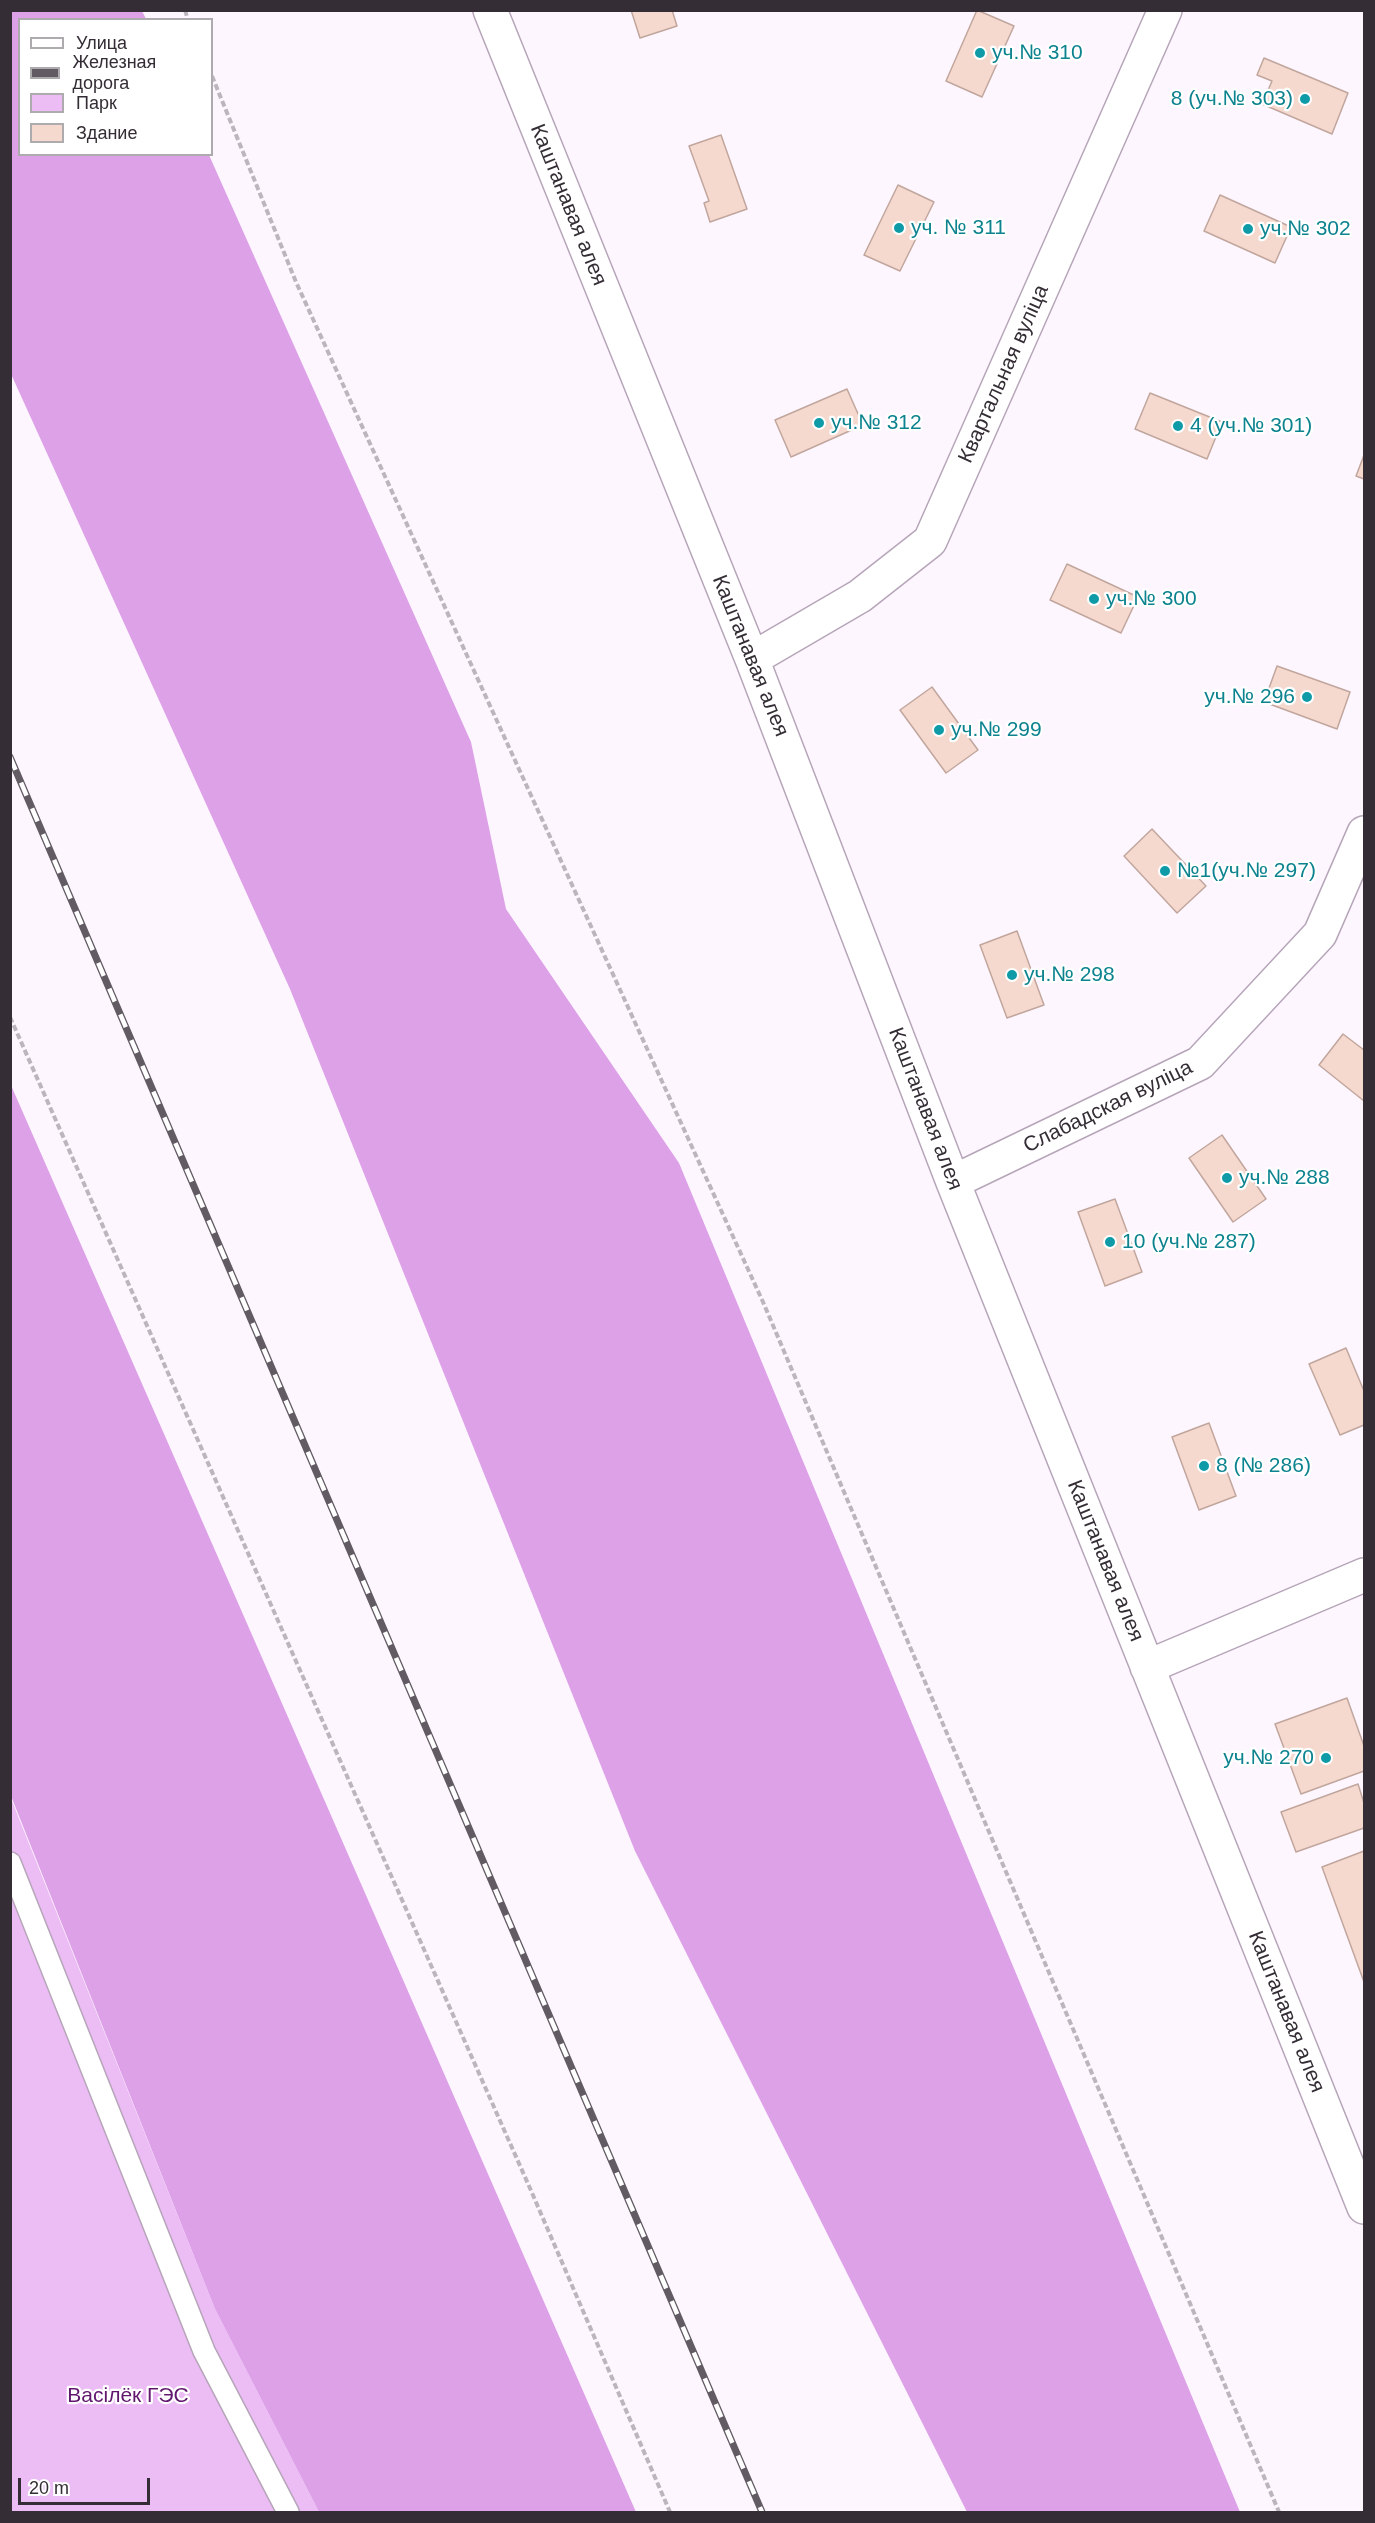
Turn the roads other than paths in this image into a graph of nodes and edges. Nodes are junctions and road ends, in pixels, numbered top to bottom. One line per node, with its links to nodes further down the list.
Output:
1 (490, 10): 3 (street, Каштанавая алея)
2 (1165, 10): 3 (street, Квартальная вуліца)
3 (752, 660): 5 (street, Каштанавая алея)
4 (1365, 833): 5 (street, Слабадская вуліца)
5 (953, 1182): 7 (street, Каштанавая алея)
6 (1365, 1575): 7 (street)
7 (1147, 1667): 9 (street, Каштанавая алея)
8 (10, 1863): 10 (lane)
9 (1365, 2207)
10 (288, 2512)

